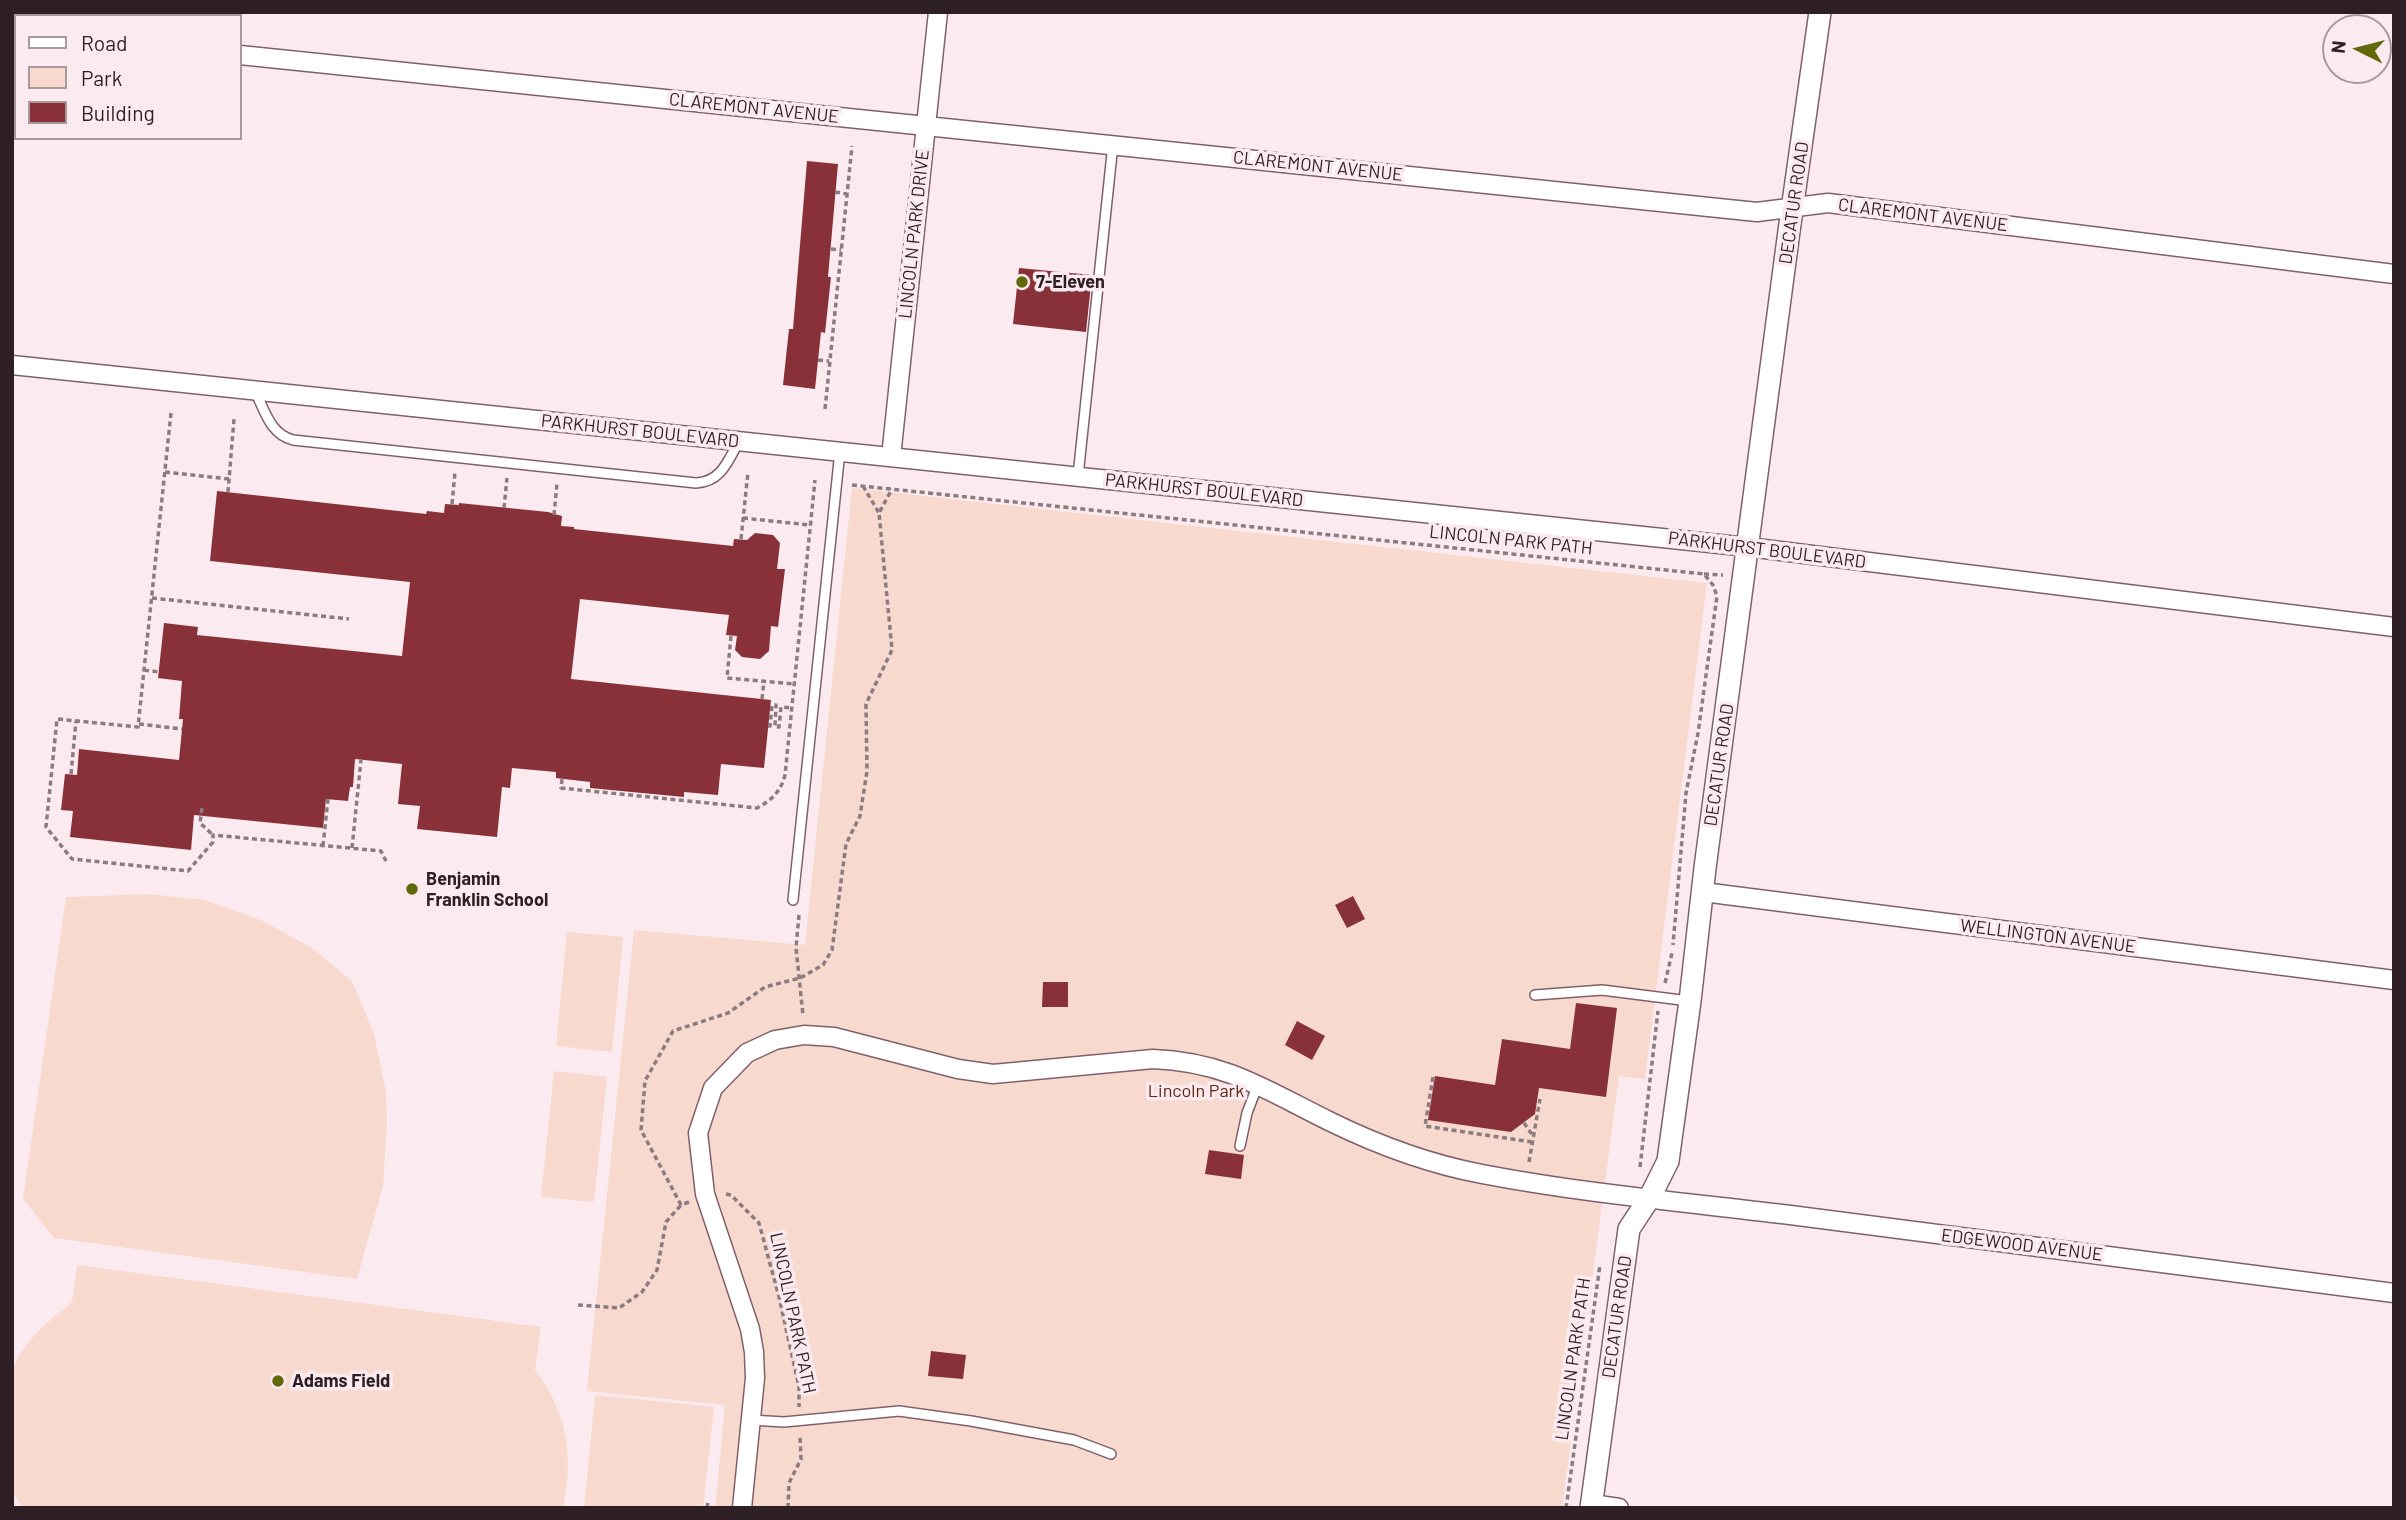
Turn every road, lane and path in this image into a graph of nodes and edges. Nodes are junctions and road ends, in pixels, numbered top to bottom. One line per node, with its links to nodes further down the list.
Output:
1 (939, 12): 4 (street, LINCOLN PARK DRIVE)
2 (1820, 12): 9 (street, DECATUR ROAD)
3 (242, 55): 4 (street, CLAREMONT AVENUE)
4 (925, 125): 5 (street, CLAREMONT AVENUE); 24 (street, LINCOLN PARK DRIVE)
5 (1113, 144): 9 (street, CLAREMONT AVENUE); 28 (lane)
6 (852, 146): 8 (path)
7 (835, 192): 8 (path)
8 (847, 194): 11 (path)
9 (1794, 207): 12 (street, CLAREMONT AVENUE); 44 (street, DECATUR ROAD)
10 (831, 248): 11 (path)
11 (841, 250): 14 (path)
12 (2394, 274)
13 (828, 303): 14 (path)
14 (835, 304): 16 (path)
15 (818, 360): 16 (path)
16 (829, 361): 19 (path)
17 (12, 365): 18 (street, PARKHURST BOULEVARD)
18 (255, 391): 22 (street, PARKHURST BOULEVARD); 22 (lane)
19 (825, 409)
20 (171, 413): 25 (path)
21 (234, 419): 30 (path)
22 (739, 441): 23 (street, PARKHURST BOULEVARD)
23 (840, 451): 24 (street, PARKHURST BOULEVARD); 71 (lane)
24 (891, 457): 28 (street, PARKHURST BOULEVARD)
25 (165, 472): 30 (path); 47 (path)
26 (455, 472): 37 (path)
27 (748, 472): 41 (path)
28 (1078, 476): 44 (street, PARKHURST BOULEVARD)
29 (507, 478): 38 (path)
30 (229, 479): 36 (path)
31 (815, 480): 42 (path)
32 (557, 483): 40 (path)
33 (846, 484): 34 (path, LINCOLN PARK PATH)
34 (863, 486): 35 (path, LINCOLN PARK PATH); 39 (path)
35 (892, 489): 39 (path); 45 (path, LINCOLN PARK PATH)
36 (228, 492)
37 (452, 504)
38 (504, 508)
39 (879, 513): 73 (path)
40 (554, 515)
41 (743, 518): 42 (path); 43 (path)
42 (810, 525): 54 (path)
43 (741, 540)
44 (1748, 547): 49 (street, PARKHURST BOULEVARD); 70 (street, DECATUR ROAD)
45 (1704, 574): 46 (path, LINCOLN PARK PATH); 75 (path)
46 (1728, 574)
47 (152, 598): 48 (path); 51 (path)
48 (349, 619)
49 (2394, 627)
50 (731, 636): 53 (path)
51 (144, 670): 52 (path); 58 (path)
52 (159, 672)
53 (764, 681): 54 (path); 55 (path)
54 (794, 684): 56 (path)
55 (762, 699)
56 (792, 708): 59 (path); 63 (path)
57 (76, 721): 58 (path); 62 (path); 66 (path)
58 (139, 724): 60 (path)
59 (768, 726)
60 (182, 729)
61 (361, 760): 68 (path)
62 (71, 774)
63 (562, 779)
64 (328, 799): 67 (path)
65 (202, 808): 66 (path)
66 (213, 835): 67 (path)
67 (323, 846): 68 (path)
68 (352, 848): 69 (path)
69 (386, 861)
70 (1703, 892): 74 (street, WELLINGTON AVENUE); 77 (street, DECATUR ROAD)
71 (793, 900)
72 (797, 931): 73 (path)
73 (800, 978): 79 (path); 91 (path)
74 (2394, 979)
75 (1663, 991)
76 (1535, 995): 77 (lane)
77 (1690, 1001): 90 (street, DECATUR ROAD)
78 (1659, 1005): 88 (path)
79 (803, 1024)
80 (1433, 1077): 85 (path)
81 (1258, 1084): 86 (lane); 89 (street, EDGEWOOD AVENUE); 90 (street, EDGEWOOD AVENUE)
82 (1541, 1099): 84 (path)
83 (1524, 1123): 84 (path)
84 (1533, 1136): 85 (path)
85 (1532, 1142): 87 (path)
86 (1240, 1146)
87 (1528, 1167)
88 (1640, 1168)
89 (705, 1194): 91 (path); 95 (street, EDGEWOOD AVENUE); 96 (path, LINCOLN PARK PATH)
90 (1650, 1197): 93 (street, EDGEWOOD AVENUE); 99 (street, DECATUR ROAD)
91 (681, 1205): 94 (path)
92 (1601, 1260): 103 (path, LINCOLN PARK PATH)
93 (2394, 1293)
94 (578, 1306)
95 (751, 1420): 96 (lane); 101 (street, EDGEWOOD AVENUE)
96 (799, 1420): 97 (lane); 102 (path, LINCOLN PARK PATH)
97 (1111, 1454)
98 (708, 1501): 100 (path)
99 (1592, 1506): 104 (street)
100 (707, 1508)
101 (742, 1508)
102 (788, 1508)
103 (1566, 1508)
104 (1619, 1508)

